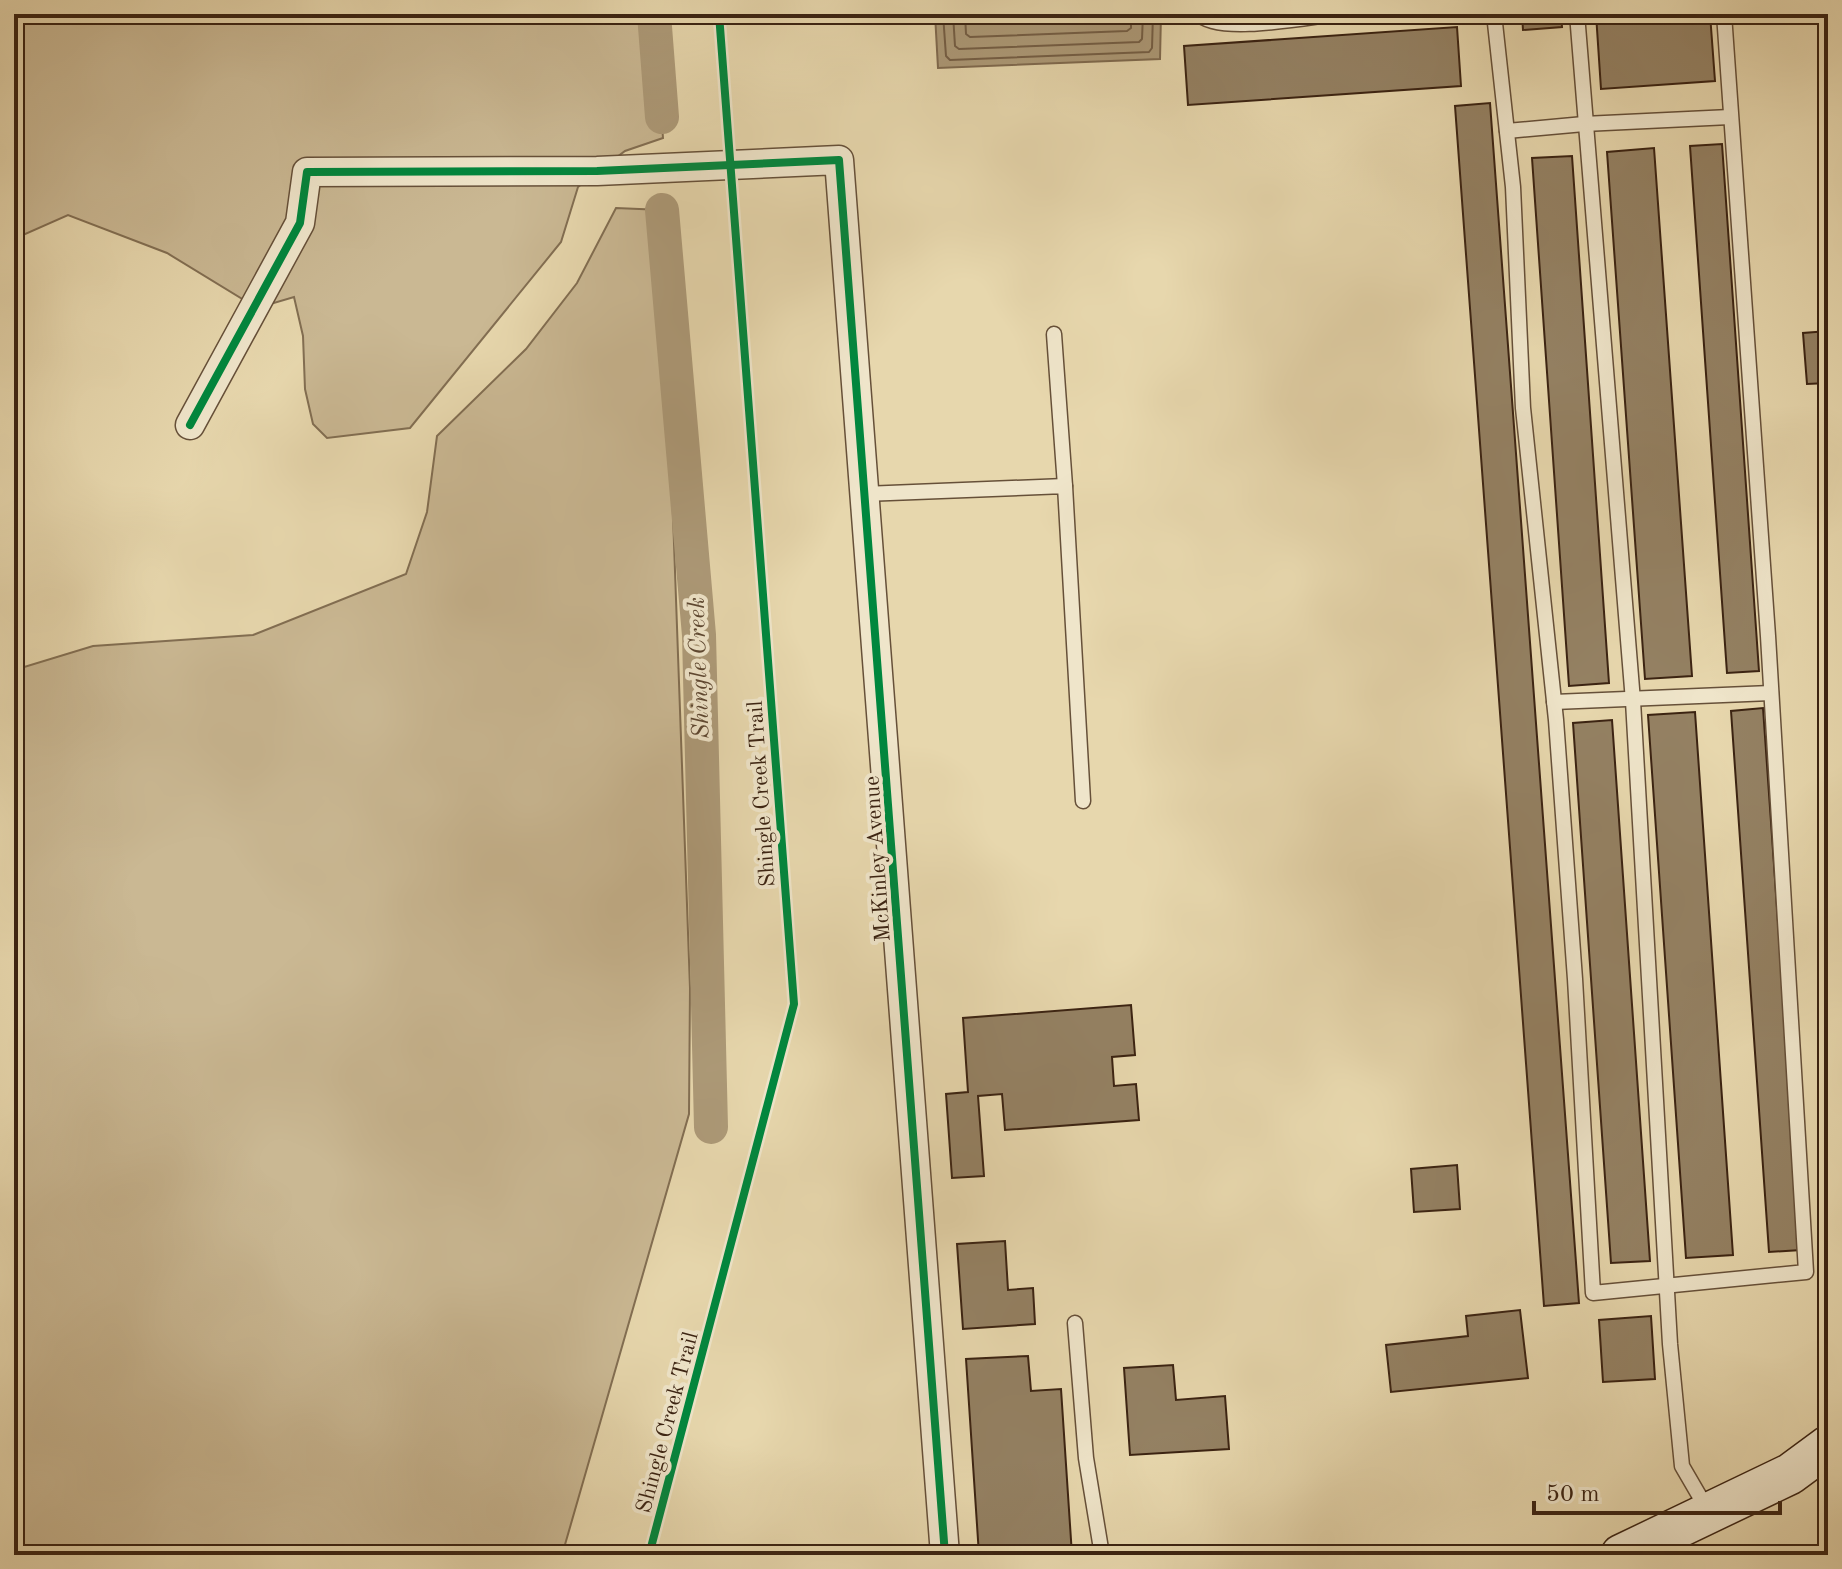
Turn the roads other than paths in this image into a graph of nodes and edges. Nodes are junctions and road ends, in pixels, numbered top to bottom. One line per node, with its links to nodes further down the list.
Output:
1 (1199, 14): 2 (lane)
2 (1336, 14)
3 (1494, 14): 8 (lane)
4 (1577, 14): 7 (lane)
5 (1724, 14): 6 (lane)
6 (1730, 117): 7 (lane); 13 (lane)
7 (1584, 124): 8 (lane); 14 (lane)
8 (1507, 131): 15 (lane)
9 (1054, 334): 11 (lane)
10 (190, 425): 12 (street, McKinley Avenue)
11 (1065, 486): 12 (lane); 16 (lane)
12 (864, 494): 23 (street, McKinley Avenue)
13 (1771, 693): 14 (lane); 17 (lane)
14 (1633, 701): 15 (lane); 17 (lane)
15 (1554, 702): 17 (lane)
16 (1083, 801)
17 (1667, 1287): 22 (lane)
18 (1075, 1323): 24 (lane)
19 (1828, 1446): 21 (main road)
20 (1828, 1464): 21 (main road)
21 (1790, 1474): 22 (main road)
22 (1709, 1513): 25 (main road)
23 (945, 1555)
24 (1102, 1555)
25 (1621, 1555)

